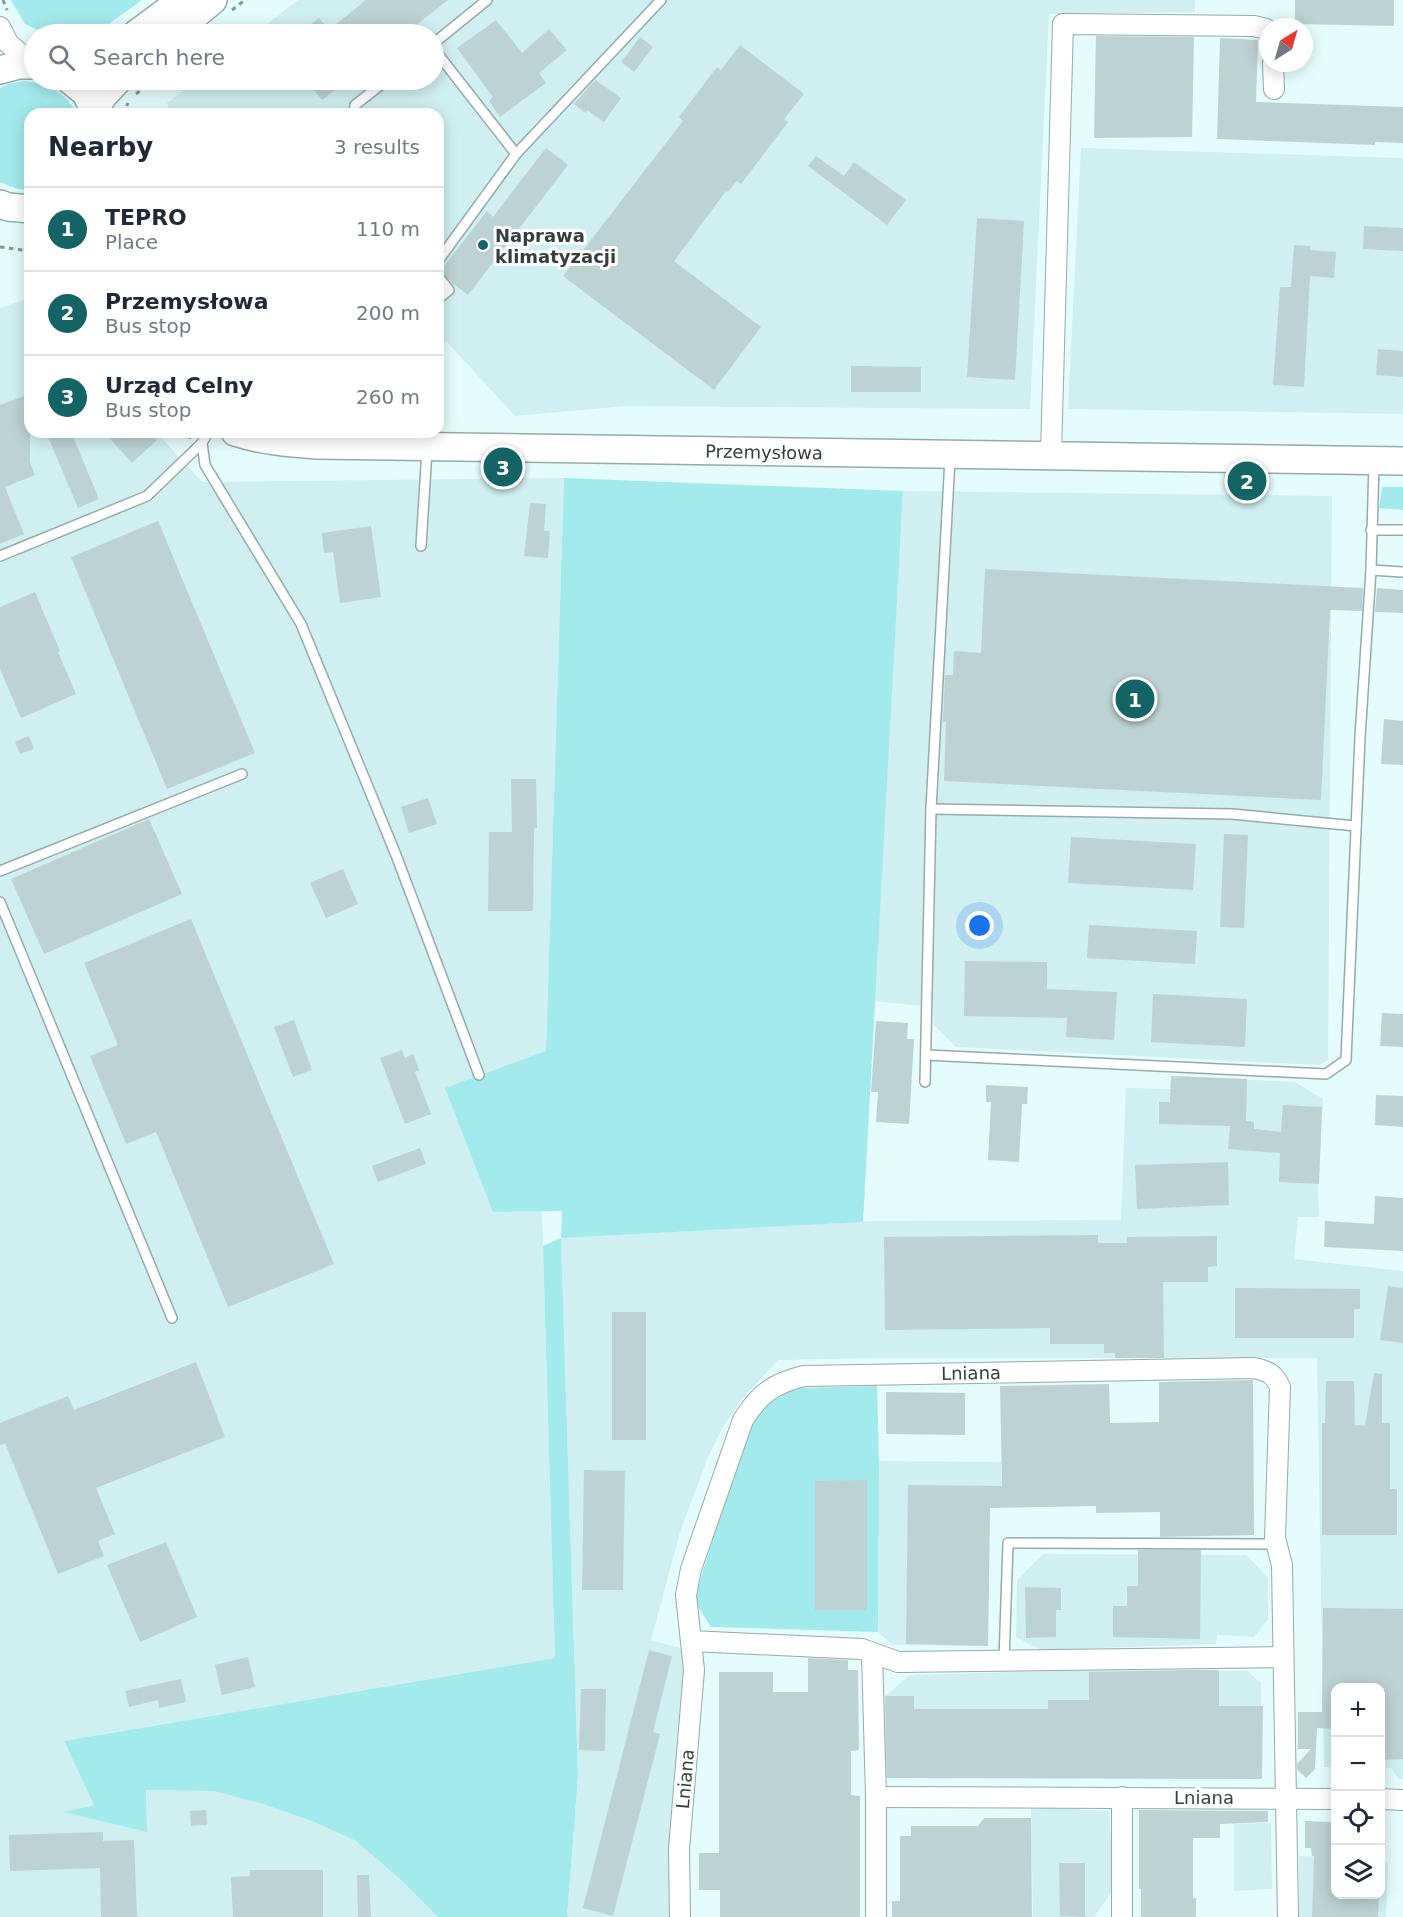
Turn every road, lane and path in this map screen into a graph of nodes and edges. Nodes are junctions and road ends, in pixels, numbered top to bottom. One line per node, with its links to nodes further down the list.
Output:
1 (182, 0): 5 (street)
2 (213, 0): 6 (street)
3 (488, 0): 9 (lane)
4 (661, 0): 24 (lane)
5 (150, 24)
6 (184, 24)
7 (0, 27): 10 (street)
8 (1259, 27): 32 (street)
9 (444, 35)
10 (24, 57)
11 (444, 62): 24 (lane)
12 (24, 65): 13 (street)
13 (0, 70)
14 (1273, 72): 15 (street)
15 (1274, 89)
16 (82, 90): 20 (street)
17 (121, 90): 21 (street)
18 (124, 90): 22 (path)
19 (374, 90): 23 (lane)
20 (94, 108)
21 (98, 108)
22 (123, 108)
23 (355, 108)
24 (516, 154): 27 (lane)
25 (0, 247): 26 (path)
26 (24, 250)
27 (444, 253)
28 (205, 438): 30 (lane)
29 (256, 438): 31 (street, Przemysłowa)
30 (202, 443): 39 (lane); 48 (lane)
31 (427, 447): 33 (street, Przemysłowa); 38 (lane)
32 (1051, 454): 33 (street, Przemysłowa); 34 (street, Przemysłowa)
33 (950, 455): 43 (lane)
34 (1374, 461): 35 (street, Przemysłowa); 36 (lane)
35 (1403, 461)
36 (1371, 530): 37 (lane); 40 (lane)
37 (1403, 530)
38 (421, 546)
39 (0, 556)
40 (1371, 570): 41 (lane); 44 (lane)
41 (1403, 572)
42 (242, 774): 45 (lane)
43 (931, 809): 44 (lane); 47 (lane)
44 (1356, 826): 47 (lane)
45 (0, 870)
46 (0, 902): 50 (lane)
47 (926, 1055): 49 (lane)
48 (479, 1075)
49 (925, 1082)
50 (172, 1318)
51 (1276, 1544): 52 (street, Lniana); 54 (street, Lniana); 55 (lane)
52 (691, 1641): 53 (street); 62 (street, Lniana)
53 (872, 1653): 55 (street); 56 (street)
54 (1283, 1657): 55 (street); 58 (street, Lniana)
55 (1004, 1660)
56 (876, 1797): 57 (street, Lniana); 63 (street)
57 (1122, 1797): 58 (street, Lniana); 64 (street)
58 (1286, 1797): 59 (street, Lniana); 65 (street, Lniana)
59 (1331, 1798)
60 (1385, 1799): 61 (street)
61 (1403, 1800)
62 (680, 1917)
63 (876, 1917)
64 (1122, 1917)
65 (1288, 1917)

